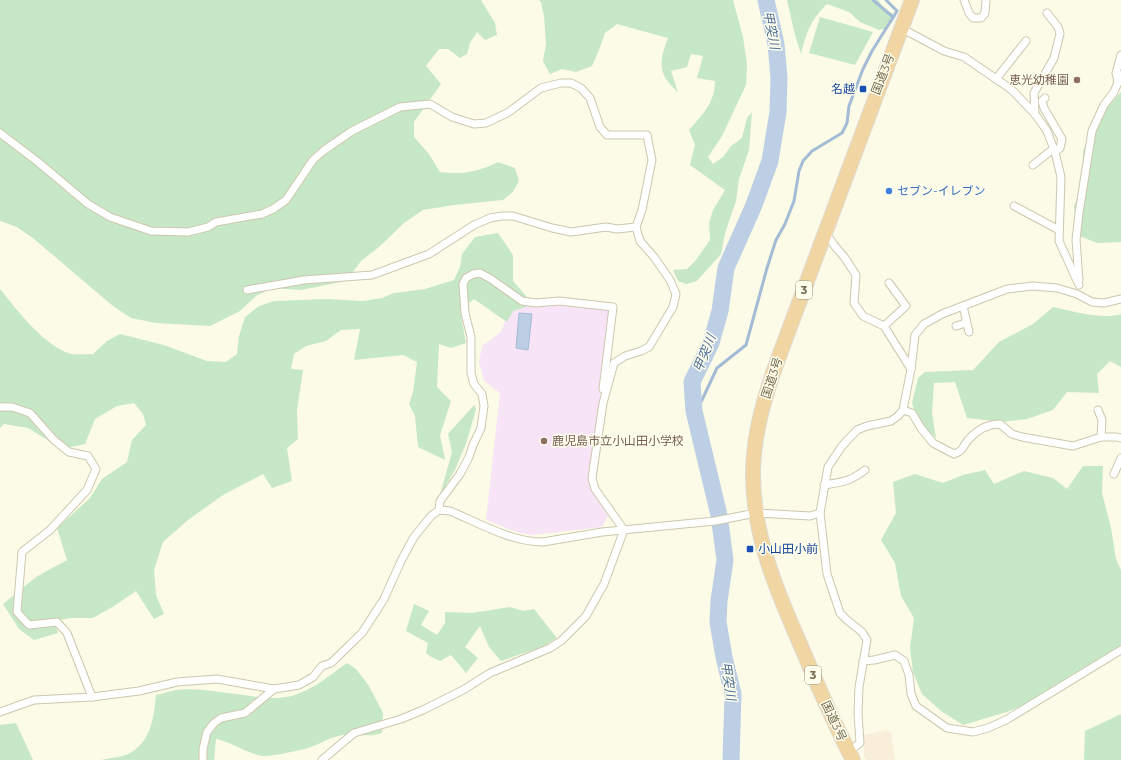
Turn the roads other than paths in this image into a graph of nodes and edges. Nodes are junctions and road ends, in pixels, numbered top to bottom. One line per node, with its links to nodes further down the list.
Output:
1 (964, 0): 2 (street)
2 (986, 0)
3 (908, 1): 5 (highway, 国道3号 / 3)
4 (1047, 13): 12 (street)
5 (901, 28): 9 (street); 19 (highway, 国道3号 / 3)
6 (1026, 41): 9 (street)
7 (1121, 55): 10 (street)
8 (1121, 75): 10 (street)
9 (996, 79): 12 (street)
10 (1120, 85): 21 (street)
11 (1045, 98): 14 (street)
12 (1035, 114): 14 (street)
13 (0, 133): 17 (street)
14 (1054, 150): 15 (street); 18 (street)
15 (1033, 165)
16 (1014, 206): 18 (street)
17 (636, 227): 22 (street); 31 (street)
18 (1059, 230): 21 (street)
19 (825, 232): 27 (street); 44 (highway, 国道3号 / 3)
20 (889, 283): 27 (street)
21 (1079, 285): 23 (street)
22 (247, 290)
23 (1077, 294): 24 (street); 25 (street)
24 (1121, 299)
25 (963, 306): 26 (street); 30 (street)
26 (966, 323): 28 (street); 29 (street)
27 (884, 326): 30 (street)
28 (956, 326)
29 (969, 332)
30 (911, 369): 33 (street)
31 (603, 403): 43 (street); 46 (street)
32 (0, 407): 50 (street)
33 (902, 410): 35 (street); 41 (street)
34 (1098, 410): 35 (street)
35 (1101, 437): 36 (street)
36 (1121, 438)
37 (1121, 458): 39 (street)
38 (865, 470): 40 (street)
39 (1114, 474)
40 (844, 482): 41 (street); 42 (street)
41 (824, 485): 45 (street)
42 (857, 485)
43 (439, 510): 46 (street); 49 (street)
44 (756, 512): 45 (street); 46 (street); 52 (highway, 国道3号 / 3)
45 (820, 513): 48 (street)
46 (624, 530): 54 (street)
47 (1121, 650): 48 (street)
48 (863, 661): 52 (street)
49 (274, 689): 50 (street); 53 (street)
50 (92, 697): 51 (street)
51 (0, 712)
52 (850, 756)
53 (203, 760)
54 (322, 760)

